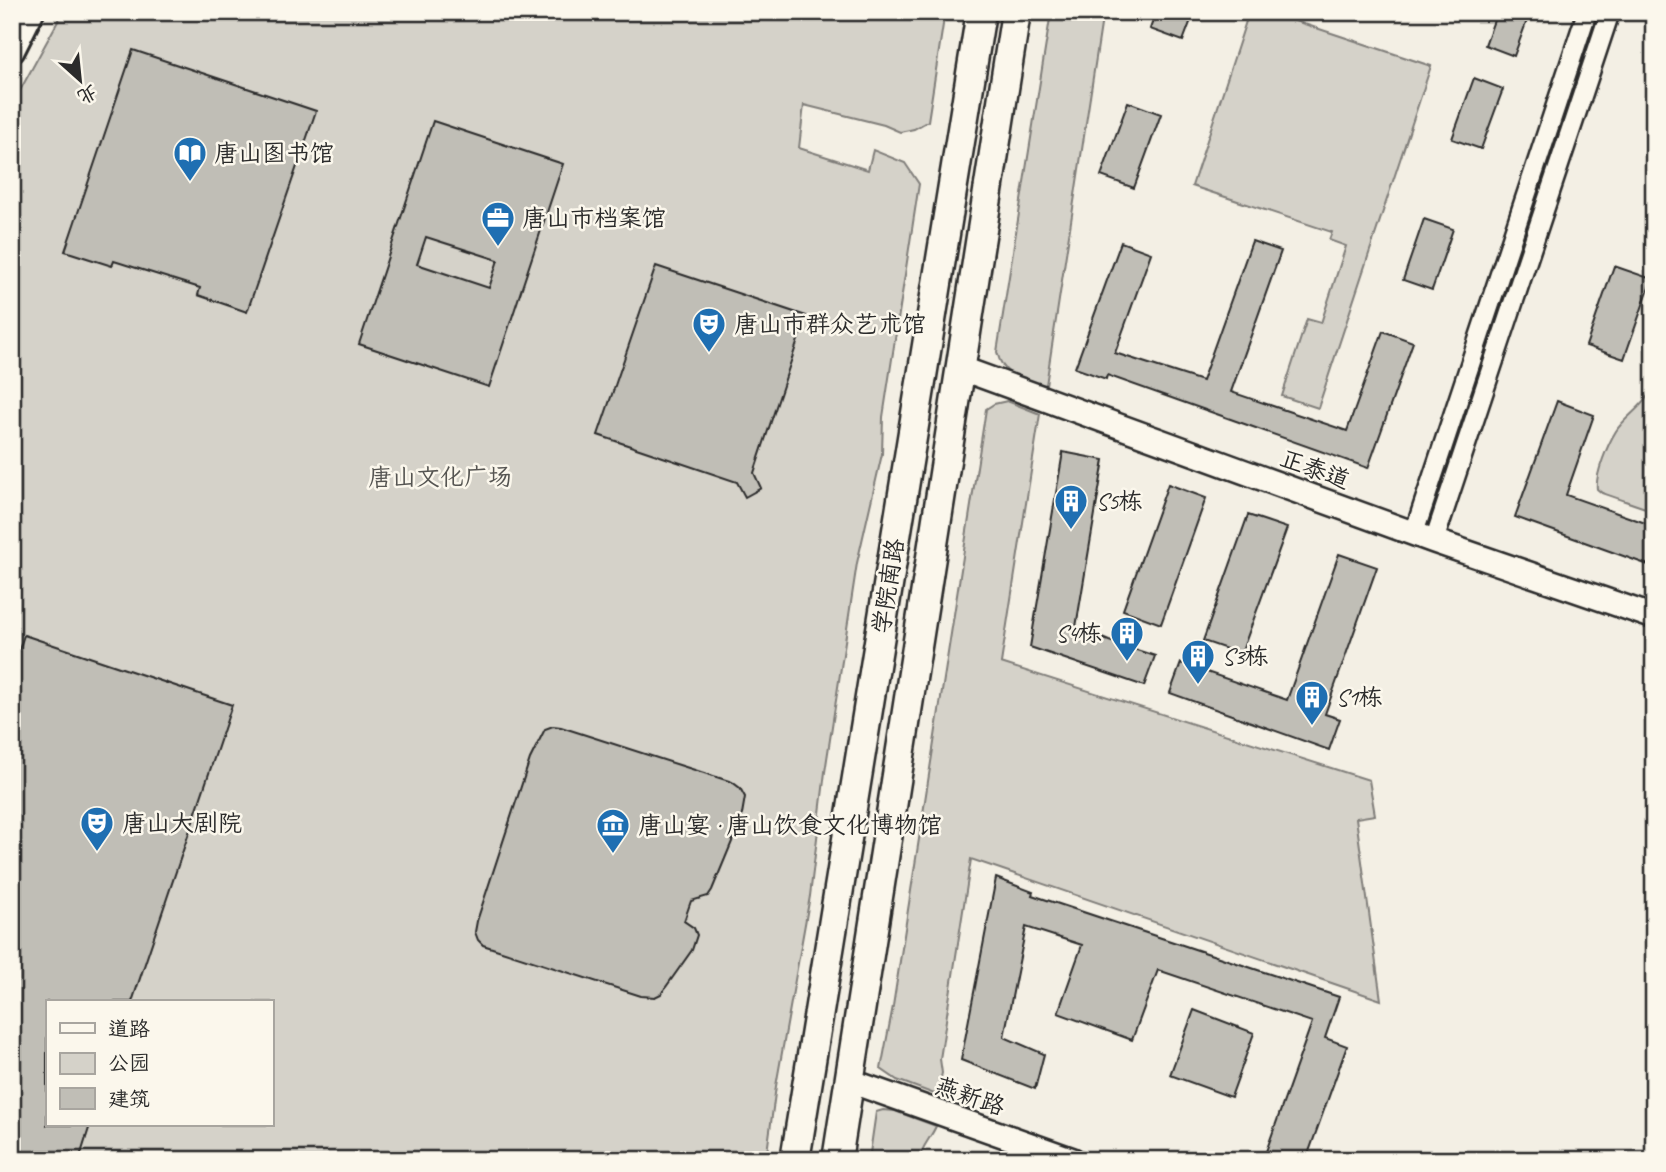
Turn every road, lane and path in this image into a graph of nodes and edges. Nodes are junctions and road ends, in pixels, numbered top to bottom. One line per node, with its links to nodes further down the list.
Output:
1 (31, 12): 6 (main road)
2 (981, 12): 11 (main road, 学院南路)
3 (1016, 12): 7 (main road, 学院南路)
4 (1587, 12): 8 (street)
5 (1610, 12): 8 (street)
6 (12, 50)
7 (960, 368): 8 (street, 正泰道); 10 (main road, 学院南路)
8 (1424, 537): 9 (street, 正泰道)
9 (1654, 617)
10 (850, 1081): 12 (main road, 学院南路); 13 (street, 燕新路)
11 (794, 1160)
12 (837, 1160)
13 (1073, 1160)

